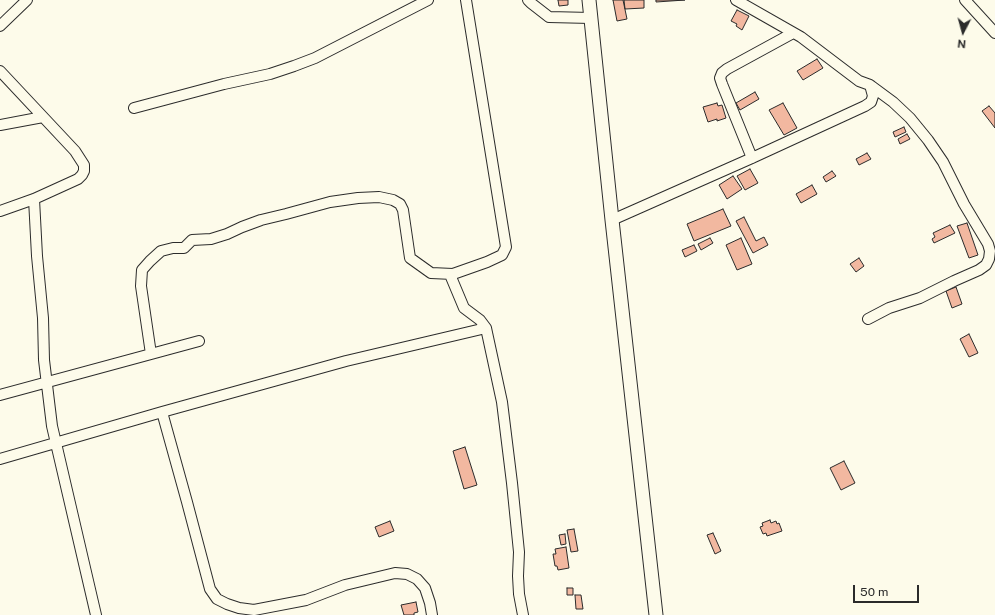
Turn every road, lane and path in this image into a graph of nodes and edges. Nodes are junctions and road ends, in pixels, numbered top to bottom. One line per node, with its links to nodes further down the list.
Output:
1 (27, 0): 9 (street)
2 (428, 0): 14 (street)
3 (466, 0): 21 (street)
4 (528, 0): 8 (street)
5 (588, 0): 8 (main road)
6 (736, 0): 10 (street)
7 (965, 0): 11 (street)
8 (591, 18): 20 (main road)
9 (0, 26)
10 (793, 33): 13 (street); 17 (street)
11 (995, 33)
12 (0, 71): 15 (street)
13 (870, 86): 17 (street); 22 (street)
14 (134, 108)
15 (43, 117): 16 (street); 18 (street)
16 (0, 125)
17 (752, 158): 20 (street)
18 (34, 199): 19 (street); 26 (street)
19 (0, 211)
20 (612, 220): 34 (main road)
21 (453, 274): 23 (street); 25 (street)
22 (868, 319)
23 (486, 328): 28 (street); 33 (street)
24 (199, 341): 25 (street)
25 (151, 354): 26 (street)
26 (47, 382): 27 (street); 29 (street)
27 (0, 395)
28 (162, 412): 29 (street); 32 (street)
29 (56, 443): 30 (street); 31 (street)
30 (0, 459)
31 (96, 615)
32 (432, 615)
33 (523, 615)
34 (656, 615)

